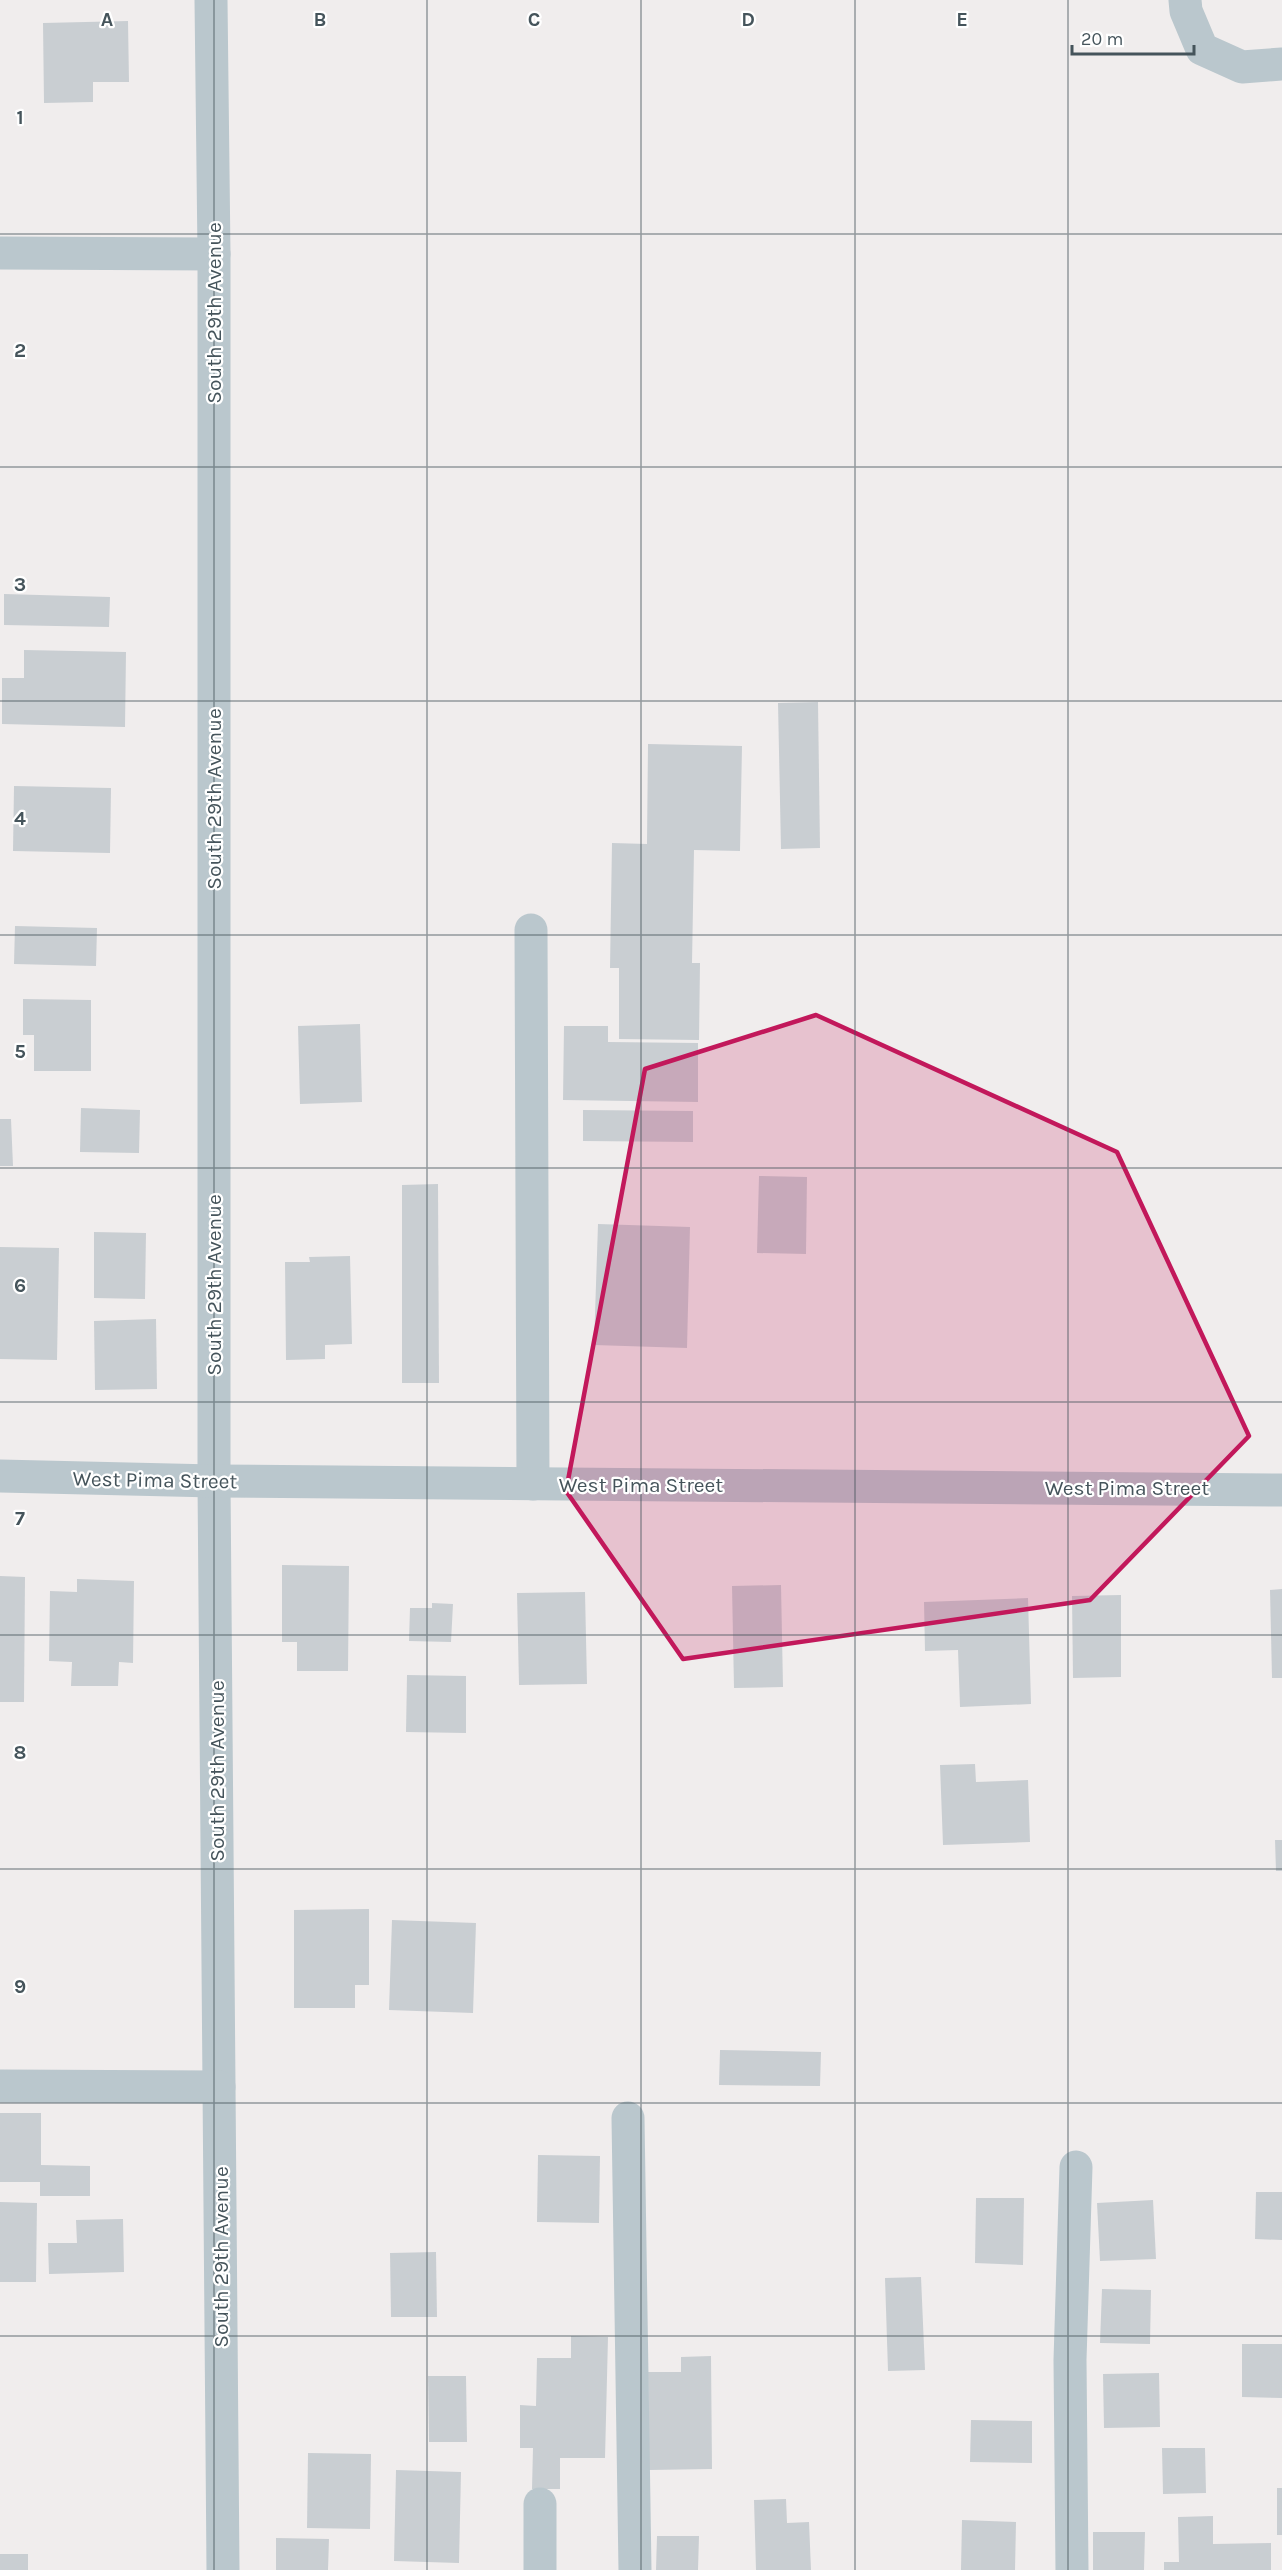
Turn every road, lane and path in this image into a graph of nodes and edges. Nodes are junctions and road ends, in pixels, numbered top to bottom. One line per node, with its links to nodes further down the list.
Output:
1 (211, 0): 5 (street, South 29th Avenue)
2 (1185, 0): 3 (street)
3 (1282, 64)
4 (0, 253): 5 (street)
5 (214, 254): 8 (street, South 29th Avenue)
6 (531, 930): 9 (street)
7 (0, 1476): 8 (street, West Pima Street)
8 (214, 1481): 9 (street, West Pima Street); 12 (street, South 29th Avenue)
9 (533, 1484): 10 (street, West Pima Street)
10 (1282, 1490)
11 (0, 2086): 12 (street)
12 (219, 2087): 16 (street, South 29th Avenue)
13 (628, 2118): 18 (street)
14 (1076, 2167): 19 (street)
15 (540, 2504): 17 (street)
16 (223, 2570)
17 (540, 2570)
18 (635, 2570)
19 (1072, 2570)

